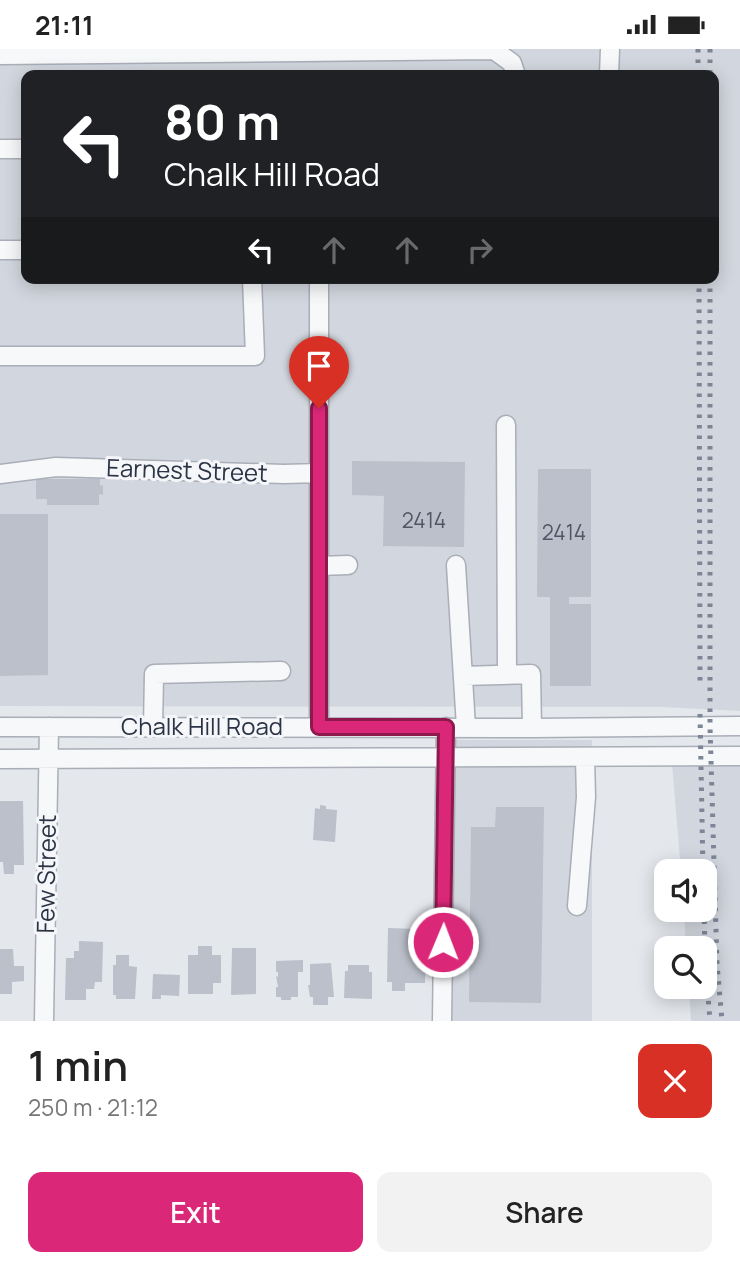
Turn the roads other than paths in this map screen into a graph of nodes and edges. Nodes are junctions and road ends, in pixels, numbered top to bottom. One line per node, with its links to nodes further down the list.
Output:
1 (610, 49): 4 (street)
2 (0, 55): 3 (street)
3 (514, 70)
4 (609, 70)
5 (0, 149): 6 (street)
6 (21, 149)
7 (0, 250): 8 (street)
8 (21, 250)
9 (252, 284): 11 (street)
10 (319, 284): 13 (street)
11 (0, 356)
12 (506, 425): 19 (street)
13 (319, 473): 14 (street, Earnest Street); 17 (street)
14 (0, 474)
15 (348, 565): 17 (street)
16 (456, 565): 20 (street)
17 (319, 566): 25 (street)
18 (281, 671): 24 (street)
19 (507, 675): 20 (street); 28 (street)
20 (464, 676): 27 (street)
21 (740, 726): 28 (street, Chalk Hill Road)
22 (0, 727): 23 (street, Chalk Hill Road)
23 (49, 727): 24 (street, Chalk Hill Road); 33 (street, Few Street)
24 (153, 727): 25 (street, Chalk Hill Road)
25 (319, 727): 26 (street, Chalk Hill Road)
26 (446, 727): 27 (street, Chalk Hill Road); 30 (street)
27 (466, 727): 28 (street, Chalk Hill Road)
28 (532, 728)
29 (740, 756): 31 (street, Chalk Hill Road)
30 (446, 757): 31 (street, Chalk Hill Road); 33 (street, Chalk Hill Road); 36 (street)
31 (585, 758): 34 (street)
32 (0, 759): 33 (street, Chalk Hill Road)
33 (49, 759): 35 (street, Few Street)
34 (577, 906)
35 (44, 1021)
36 (442, 1021)

